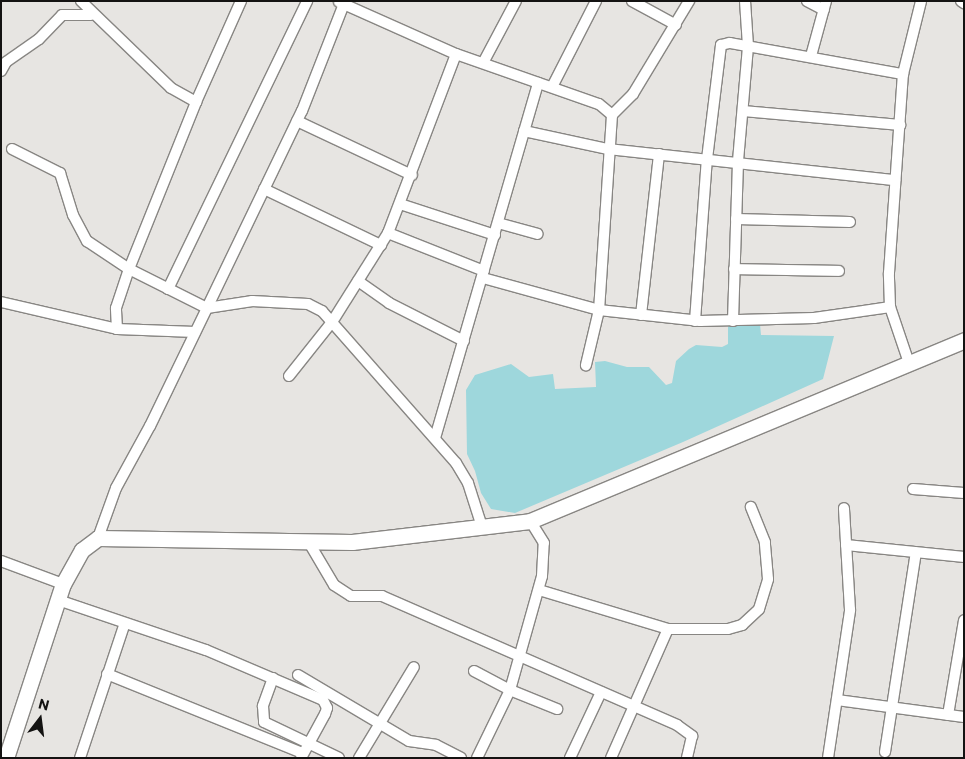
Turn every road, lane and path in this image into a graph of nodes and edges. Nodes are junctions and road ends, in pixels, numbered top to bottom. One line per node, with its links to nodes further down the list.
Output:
1 (81, 1): 13 (street)
2 (241, 1): 23 (street)
3 (307, 1): 50 (street)
4 (516, 1): 18 (street)
5 (596, 1): 22 (street)
6 (632, 1): 14 (street)
7 (689, 1): 14 (street)
8 (746, 1): 15 (street)
9 (807, 1): 12 (street)
10 (921, 1): 20 (street)
11 (342, 2): 16 (street); 26 (street)
12 (825, 6): 17 (street)
13 (91, 14): 19 (street); 23 (street)
14 (676, 25): 25 (street)
15 (748, 46): 17 (street); 24 (street); 32 (street)
16 (456, 54): 18 (street); 34 (street)
17 (811, 56): 20 (street)
18 (483, 63): 21 (street)
19 (1, 70)
20 (903, 74): 27 (street)
21 (538, 82): 22 (street); 28 (street)
22 (552, 87): 25 (street)
23 (196, 102): 45 (street)
24 (743, 111): 27 (street); 33 (street)
25 (612, 115): 30 (street)
26 (297, 121): 34 (street); 36 (street)
27 (900, 125): 35 (street)
28 (524, 131): 30 (street); 39 (street)
29 (12, 149): 45 (street)
30 (608, 149): 31 (street); 54 (street)
31 (660, 154): 32 (street); 55 (street)
32 (707, 159): 33 (street); 56 (street)
33 (738, 161): 35 (street); 38 (street)
34 (412, 175): 37 (street)
35 (895, 180): 52 (street)
36 (264, 188): 44 (street); 53 (street)
37 (400, 204): 41 (street); 43 (street)
38 (736, 219): 40 (street); 46 (street)
39 (498, 222): 42 (street); 43 (street)
40 (850, 222)
41 (388, 234): 44 (street); 48 (street)
42 (538, 234)
43 (495, 235): 48 (street)
44 (381, 245): 49 (street)
45 (129, 269): 50 (street); 59 (street)
46 (734, 269): 47 (street); 57 (street)
47 (839, 271)
48 (484, 274): 54 (street); 62 (street)
49 (358, 281): 58 (street); 62 (street)
50 (168, 289): 53 (street)
51 (3, 306): 59 (street)
52 (890, 307): 57 (street); 63 (street)
53 (207, 308): 58 (street); 60 (street)
54 (599, 310): 55 (street); 64 (street)
55 (641, 315): 56 (street)
56 (695, 321): 57 (street)
57 (733, 321)
58 (332, 322): 65 (street); 66 (street)
59 (117, 329): 60 (street)
60 (195, 332): 73 (street)
61 (964, 340): 63 (main road)
62 (464, 341): 66 (street)
63 (909, 363): 71 (main road)
64 (586, 365)
65 (289, 376)
66 (435, 438): 72 (street)
67 (914, 489): 68 (street)
68 (964, 493)
69 (751, 508): 84 (street)
70 (844, 508): 75 (street)
71 (530, 521): 72 (main road); 80 (street)
72 (482, 527): 74 (main road)
73 (98, 538): 74 (main road); 79 (main road)
74 (308, 541): 85 (street)
75 (846, 545): 76 (street); 93 (street)
76 (916, 552): 77 (street); 95 (street)
77 (964, 557)
78 (1, 561): 79 (street)
79 (63, 584): 81 (main road)
80 (539, 590): 84 (street); 85 (street)
81 (58, 600): 83 (street); 103 (main road)
82 (964, 620): 97 (street)
83 (126, 623): 88 (street); 90 (street)
84 (668, 629): 94 (street)
85 (522, 657): 91 (street); 92 (street)
86 (414, 668): 99 (street)
87 (474, 671): 91 (street)
88 (107, 674): 102 (street); 104 (street)
89 (298, 675): 99 (street)
90 (273, 678): 100 (street); 100 (street)
91 (510, 690): 96 (street); 108 (street)
92 (601, 692): 94 (street); 109 (street)
93 (838, 700): 95 (street); 112 (street)
94 (635, 705): 110 (street); 111 (street)
95 (892, 707): 97 (street); 101 (street)
96 (557, 708)
97 (948, 715): 98 (street)
98 (964, 717)
99 (379, 723): 106 (street); 107 (street)
100 (310, 742): 102 (street); 105 (street)
101 (885, 752)
102 (302, 756)
103 (6, 758)
104 (80, 758)
105 (340, 758)
106 (359, 758)
107 (461, 758)
108 (477, 758)
109 (570, 758)
110 (611, 758)
111 (687, 758)
112 (828, 758)

